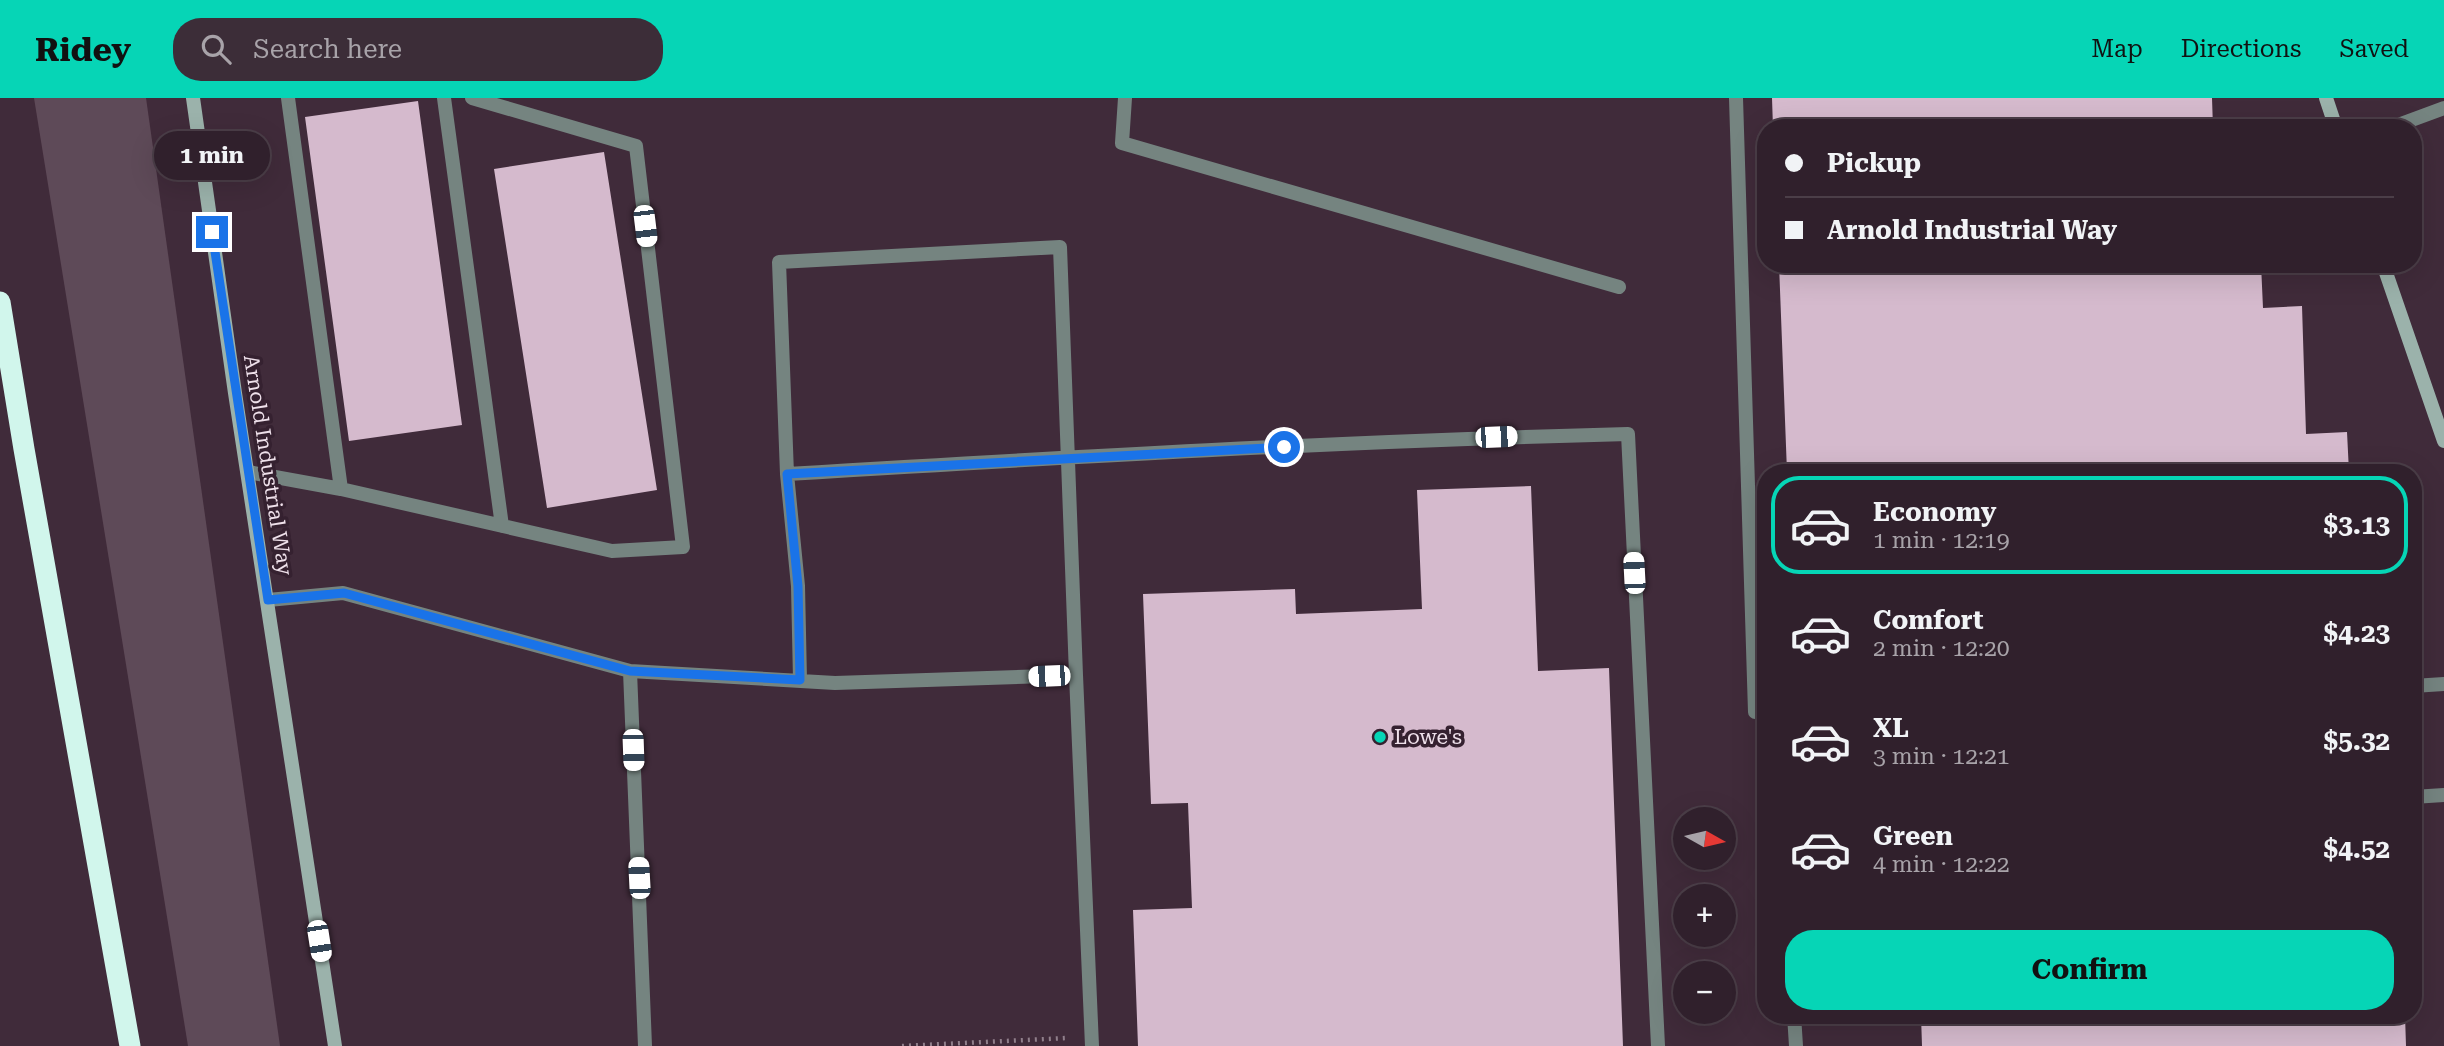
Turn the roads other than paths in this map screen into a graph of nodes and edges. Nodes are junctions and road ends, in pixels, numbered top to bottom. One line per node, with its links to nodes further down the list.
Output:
1 (193, 98): 17 (street, Arnold Industrial Way)
2 (288, 98): 19 (lane)
3 (444, 98): 20 (lane)
4 (472, 98): 20 (lane)
5 (1125, 98): 13 (lane)
6 (1736, 98): 27 (lane)
7 (2326, 98): 10 (street)
8 (2442, 98): 9 (lane)
9 (2444, 106): 11 (lane)
10 (2333, 119)
11 (2412, 119)
12 (2386, 273): 15 (street)
13 (1619, 287)
14 (0, 302): 32 (highway)
15 (2444, 441)
16 (1069, 457): 18 (lane); 18 (lane); 23 (lane); 35 (lane)
17 (248, 472): 19 (lane); 21 (street, Arnold Industrial Way)
18 (787, 474): 24 (lane)
19 (341, 489): 20 (lane)
20 (502, 526)
21 (268, 600): 22 (lane); 33 (street, Arnold Industrial Way)
22 (630, 671): 24 (lane); 34 (lane)
23 (1076, 674): 24 (lane); 31 (lane)
24 (800, 680)
25 (2444, 684): 26 (lane)
26 (2422, 685)
27 (1757, 712)
28 (2444, 795): 29 (lane)
29 (2422, 796)
30 (1795, 1024): 36 (lane)
31 (1092, 1041)
32 (130, 1046)
33 (335, 1046)
34 (645, 1046)
35 (1658, 1046)
36 (1796, 1046)

